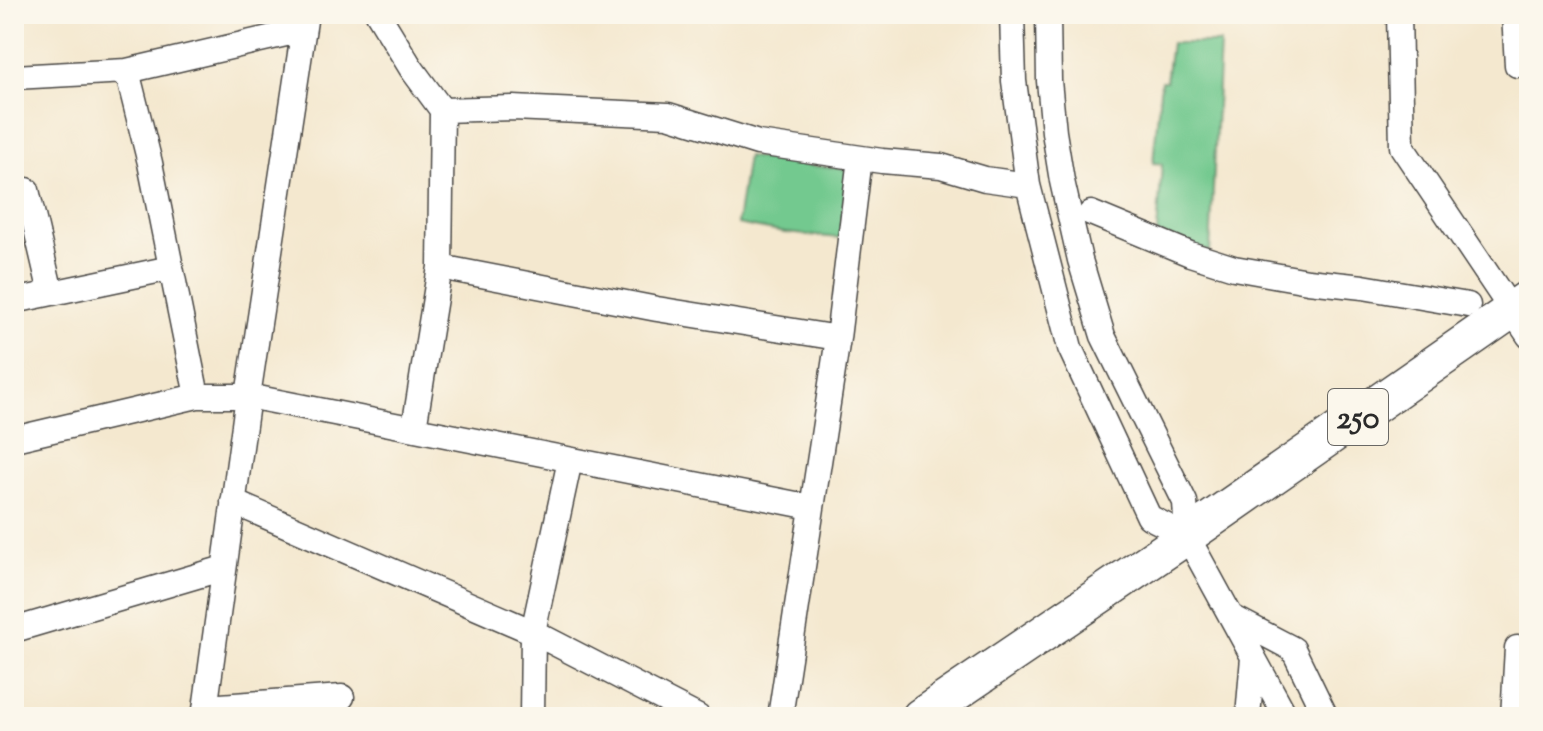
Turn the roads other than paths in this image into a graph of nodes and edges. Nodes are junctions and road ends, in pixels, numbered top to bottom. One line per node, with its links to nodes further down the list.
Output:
1 (378, 14): 10 (street)
2 (1012, 14): 12 (street)
3 (1048, 14): 29 (street)
4 (1399, 14): 20 (street)
5 (1514, 14): 7 (street)
6 (305, 22): 8 (street); 23 (street)
7 (1517, 65)
8 (127, 71): 9 (street); 16 (street)
9 (14, 77)
10 (442, 110): 11 (street); 15 (street)
11 (860, 158): 12 (street); 21 (street)
12 (1028, 185): 29 (street)
13 (27, 190): 17 (street)
14 (1091, 213): 19 (street)
15 (440, 267): 21 (street); 24 (street)
16 (171, 268): 17 (street); 22 (street)
17 (51, 293): 18 (street)
18 (14, 301)
19 (1468, 305)
20 (1523, 315): 29 (highway, 250)
21 (838, 338): 28 (street)
22 (197, 396): 23 (street); 25 (street)
23 (248, 396): 24 (street); 27 (street)
24 (414, 428): 26 (street)
25 (14, 439)
26 (570, 460): 28 (street); 33 (street)
27 (233, 502): 30 (street); 33 (street)
28 (811, 507): 40 (street)
29 (1187, 536): 31 (street); 41 (highway, 250)
30 (224, 568): 32 (street); 37 (street)
31 (1232, 617): 35 (street); 44 (street)
32 (14, 630)
33 (533, 632): 38 (street); 39 (street)
34 (1529, 648): 45 (street)
35 (1253, 657): 42 (street); 43 (street)
36 (342, 697): 37 (street)
37 (205, 712)
38 (532, 717)
39 (698, 717)
40 (780, 717)
41 (920, 717)
42 (1248, 717)
43 (1286, 717)
44 (1326, 717)
45 (1513, 717)

